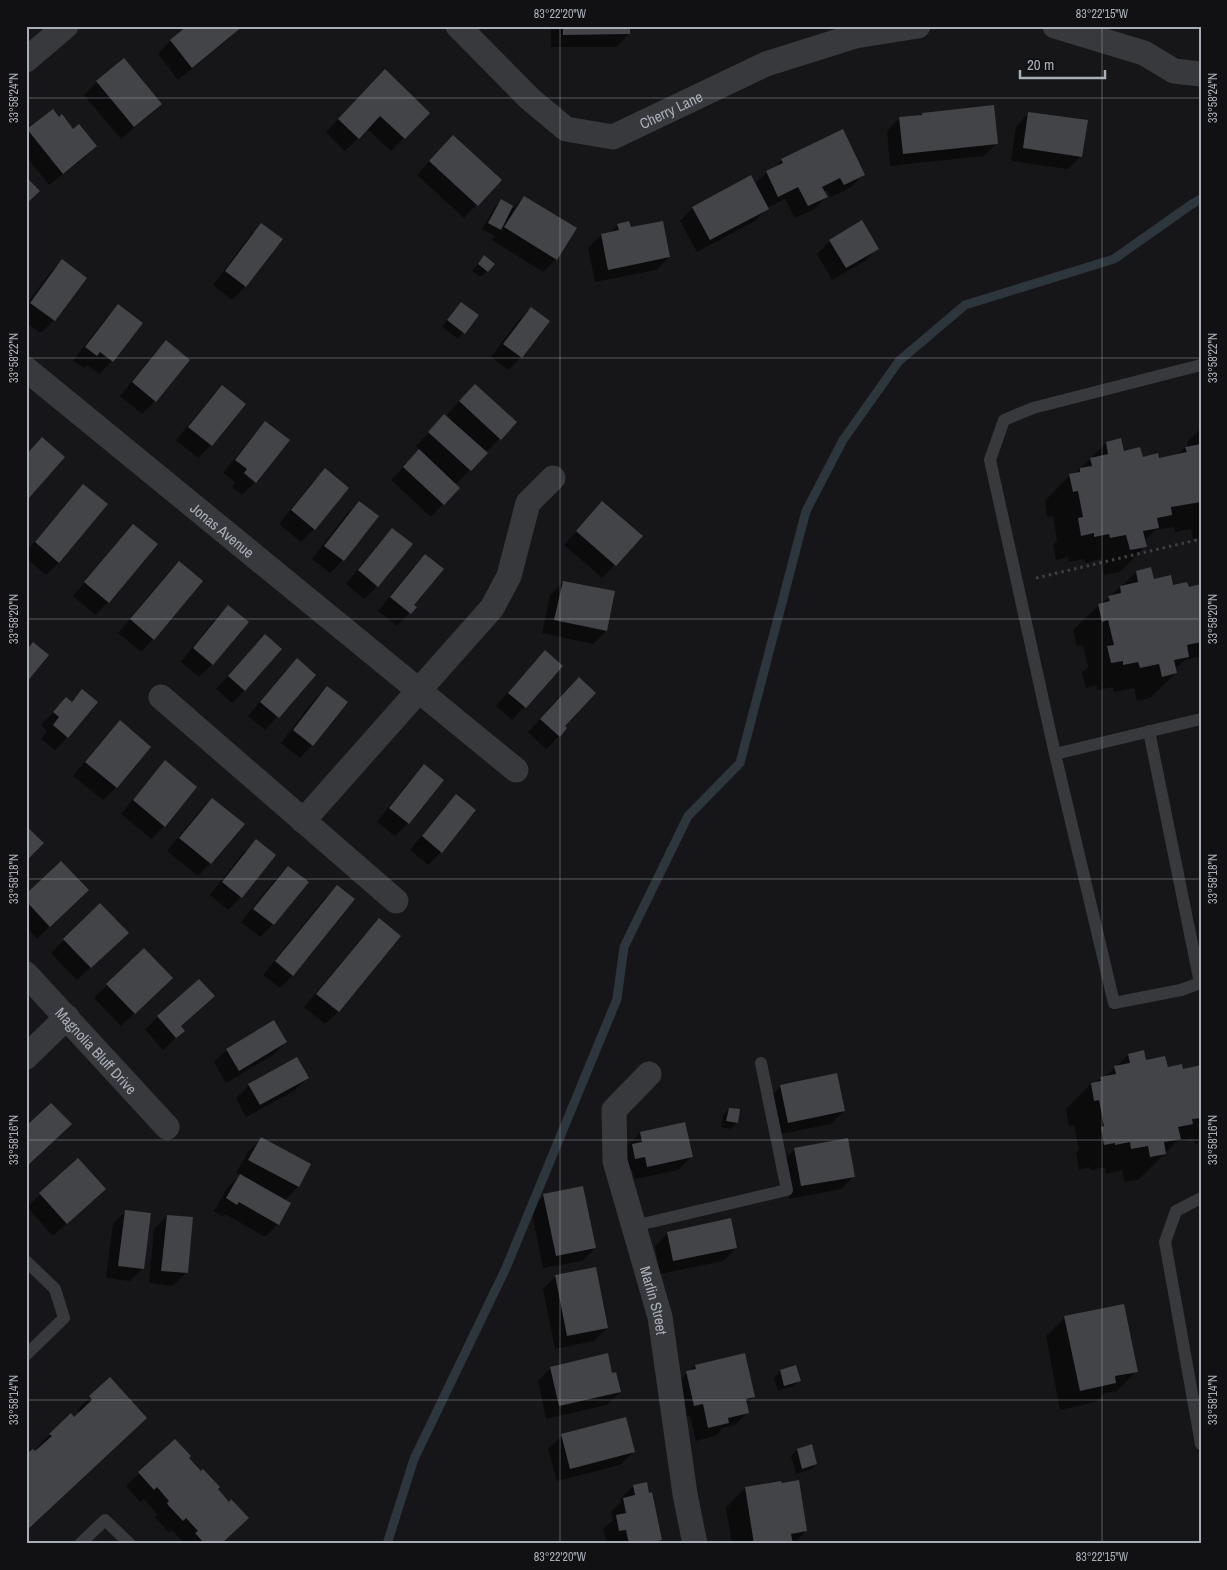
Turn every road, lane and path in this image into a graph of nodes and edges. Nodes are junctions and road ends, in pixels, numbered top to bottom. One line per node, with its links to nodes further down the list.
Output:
1 (66, 26): 5 (street)
2 (458, 26): 3 (street, Cherry Lane)
3 (918, 26)
4 (1055, 26): 6 (street)
5 (26, 60)
6 (1201, 74)
7 (1201, 365): 11 (lane)
8 (26, 369): 12 (street, Jonas Avenue)
9 (553, 478): 12 (street)
10 (1201, 539): 11 (path)
11 (1017, 582): 16 (lane)
12 (418, 690): 17 (street, Jonas Avenue); 18 (street)
13 (161, 697): 18 (street)
14 (1201, 719): 15 (lane)
15 (1149, 731): 16 (lane); 16 (lane)
16 (1054, 754)
17 (516, 770)
18 (303, 821): 19 (street)
19 (396, 901)
20 (26, 974): 21 (street, Magnolia Bluff Drive)
21 (66, 1017): 22 (street); 25 (street, Magnolia Bluff Drive)
22 (26, 1058)
23 (761, 1063): 27 (lane)
24 (649, 1074): 27 (street, Marlin Street)
25 (167, 1127)
26 (1201, 1198): 30 (lane)
27 (634, 1226): 33 (street, Marlin Street)
28 (26, 1261): 29 (lane)
29 (26, 1355)
30 (1201, 1444)
31 (80, 1544): 32 (lane)
32 (130, 1544)
33 (695, 1544)

